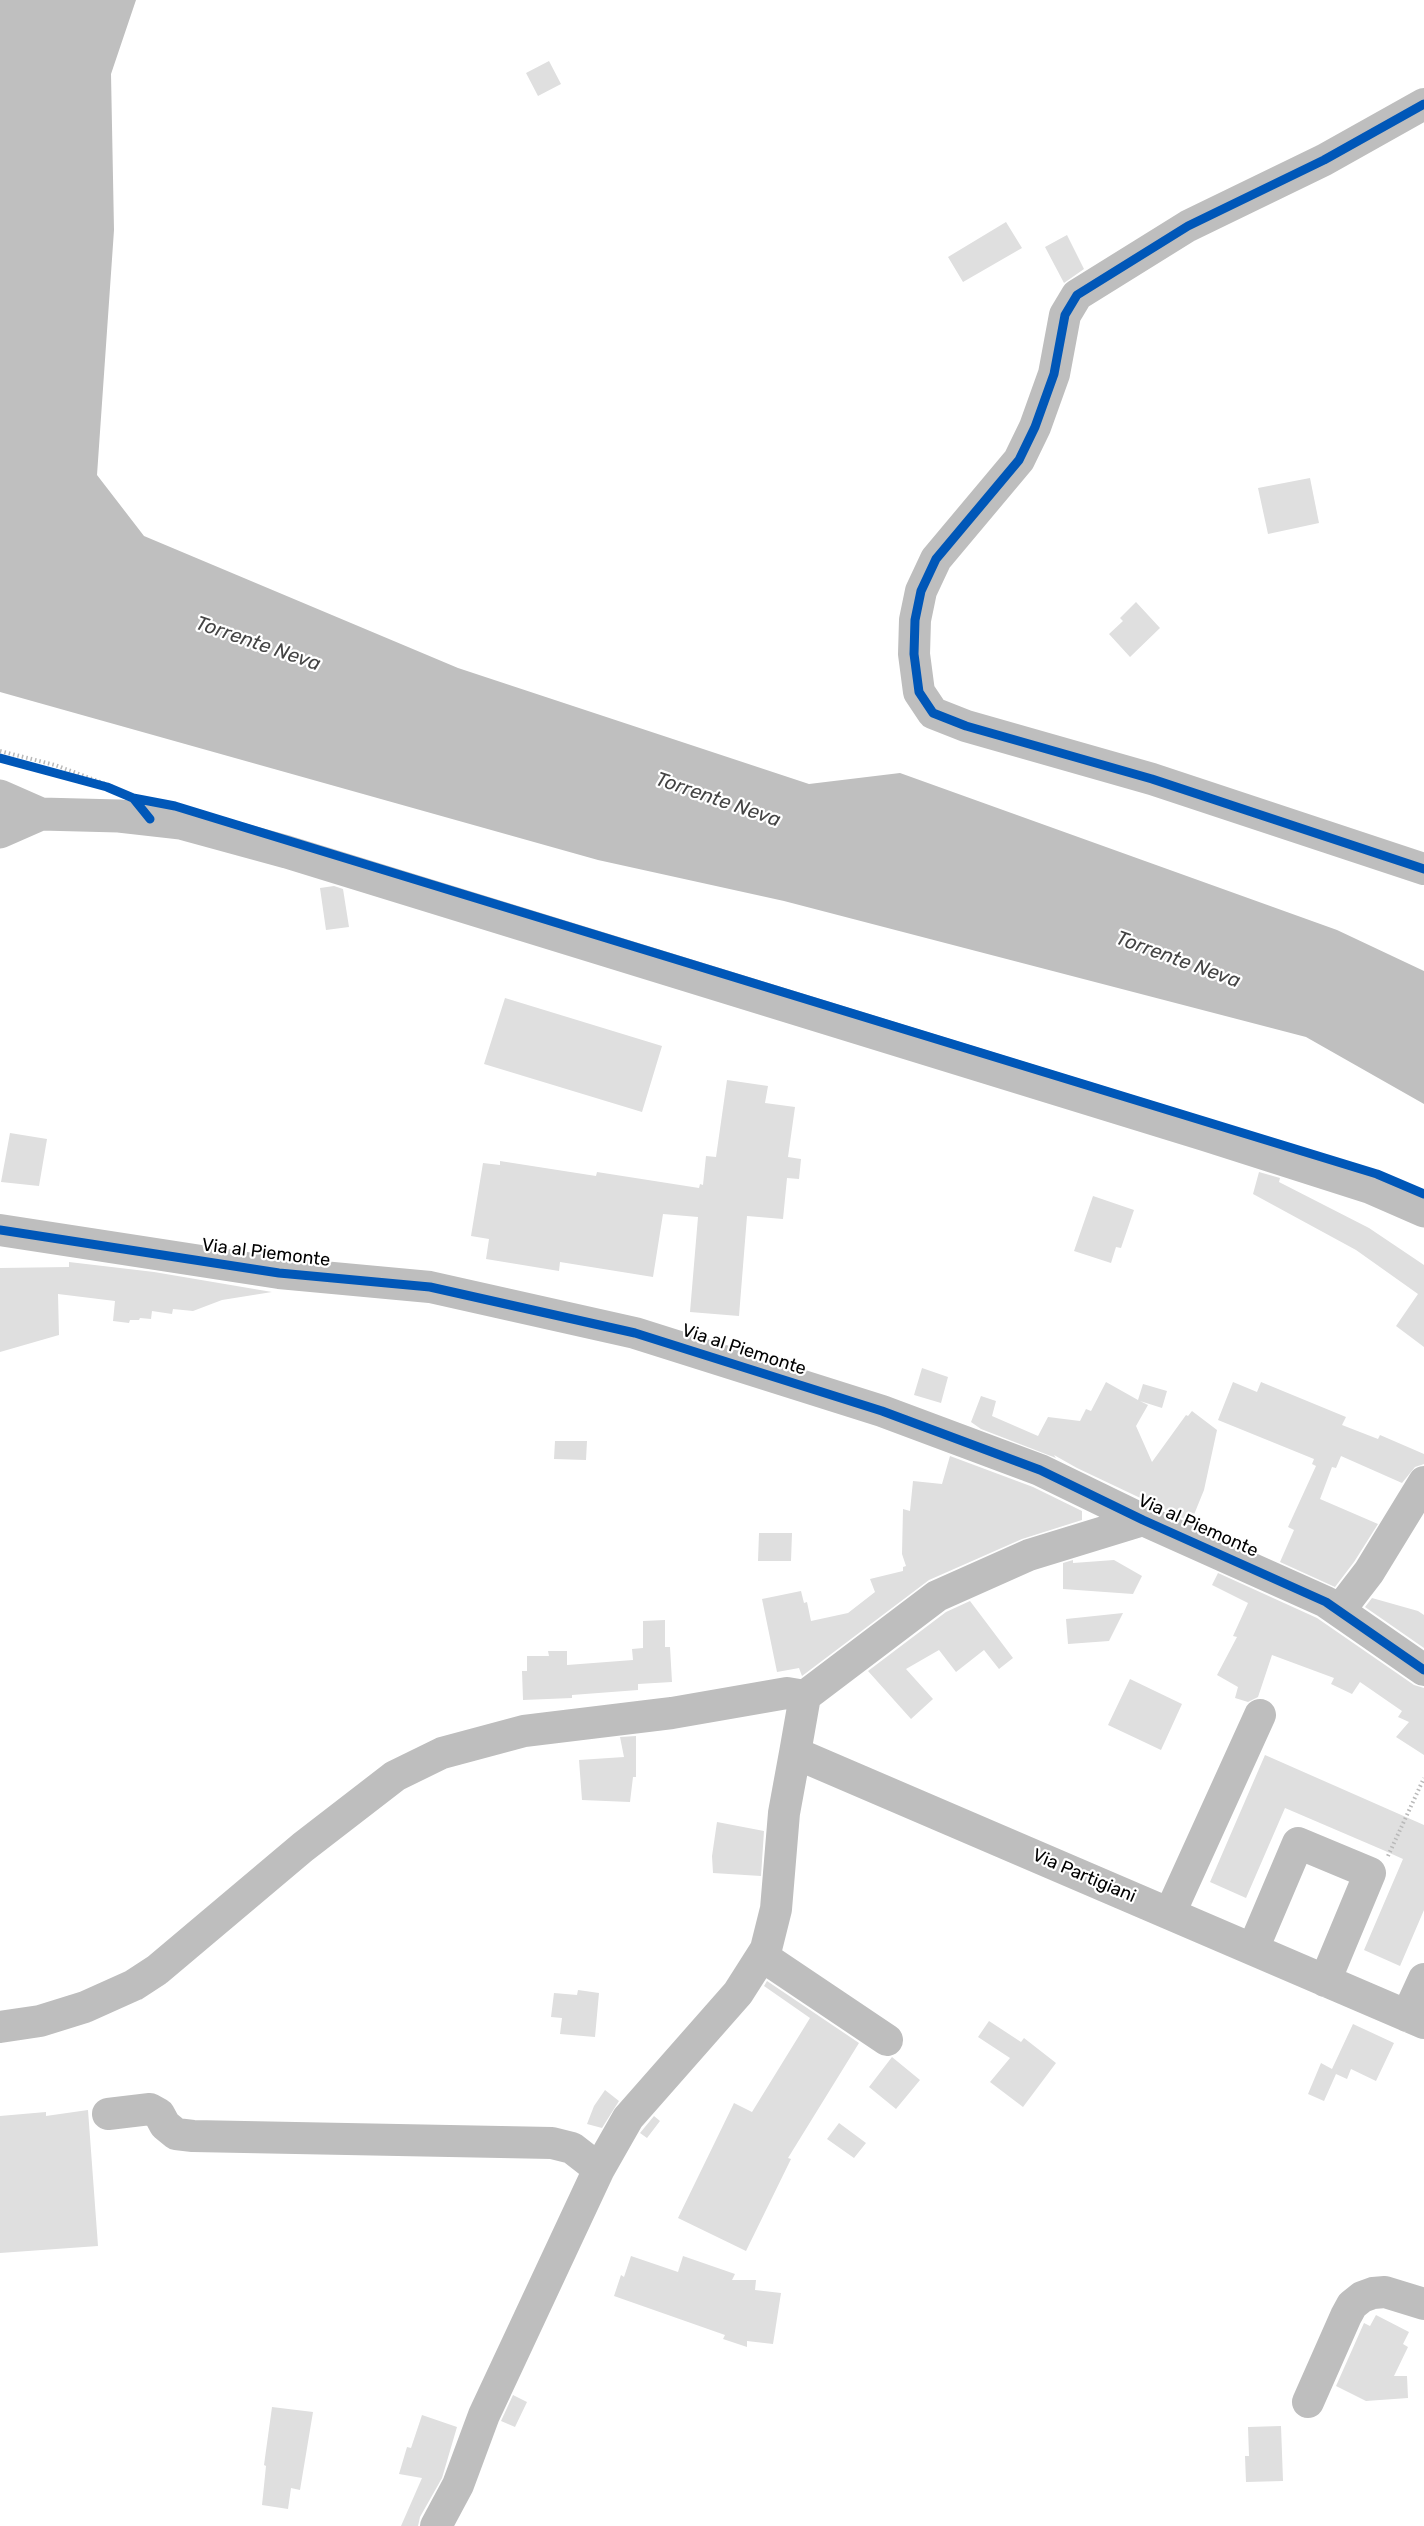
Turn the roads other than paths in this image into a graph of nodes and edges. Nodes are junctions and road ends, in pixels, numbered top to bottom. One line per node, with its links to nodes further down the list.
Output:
1 (1424, 104): 5 (street)
2 (0, 796): 3 (main road)
3 (41, 814): 4 (main road); 6 (main road)
4 (0, 832)
5 (1424, 869)
6 (1424, 1211)
7 (0, 1230): 9 (street, Via al Piemonte)
8 (1424, 1482): 10 (street)
9 (1143, 1520): 10 (street, Via al Piemonte); 12 (street)
10 (1339, 1611): 11 (street, Via al Piemonte)
11 (1424, 1670)
12 (805, 1696): 14 (street); 21 (street)
13 (1260, 1715): 15 (street)
14 (795, 1753): 15 (street, Via Partigiani); 17 (street)
15 (1170, 1913): 16 (street, Via Partigiani)
16 (1253, 1949): 19 (street, Via Partigiani); 19 (street)
17 (762, 1956): 22 (street); 24 (street)
18 (1424, 1979): 20 (street)
19 (1325, 1981): 20 (street, Via Partigiani)
20 (1416, 2019)
21 (0, 2027)
22 (887, 2040)
23 (108, 2114): 24 (street)
24 (599, 2169): 27 (street)
25 (1424, 2304): 26 (street)
26 (1308, 2402)
27 (436, 2526)

